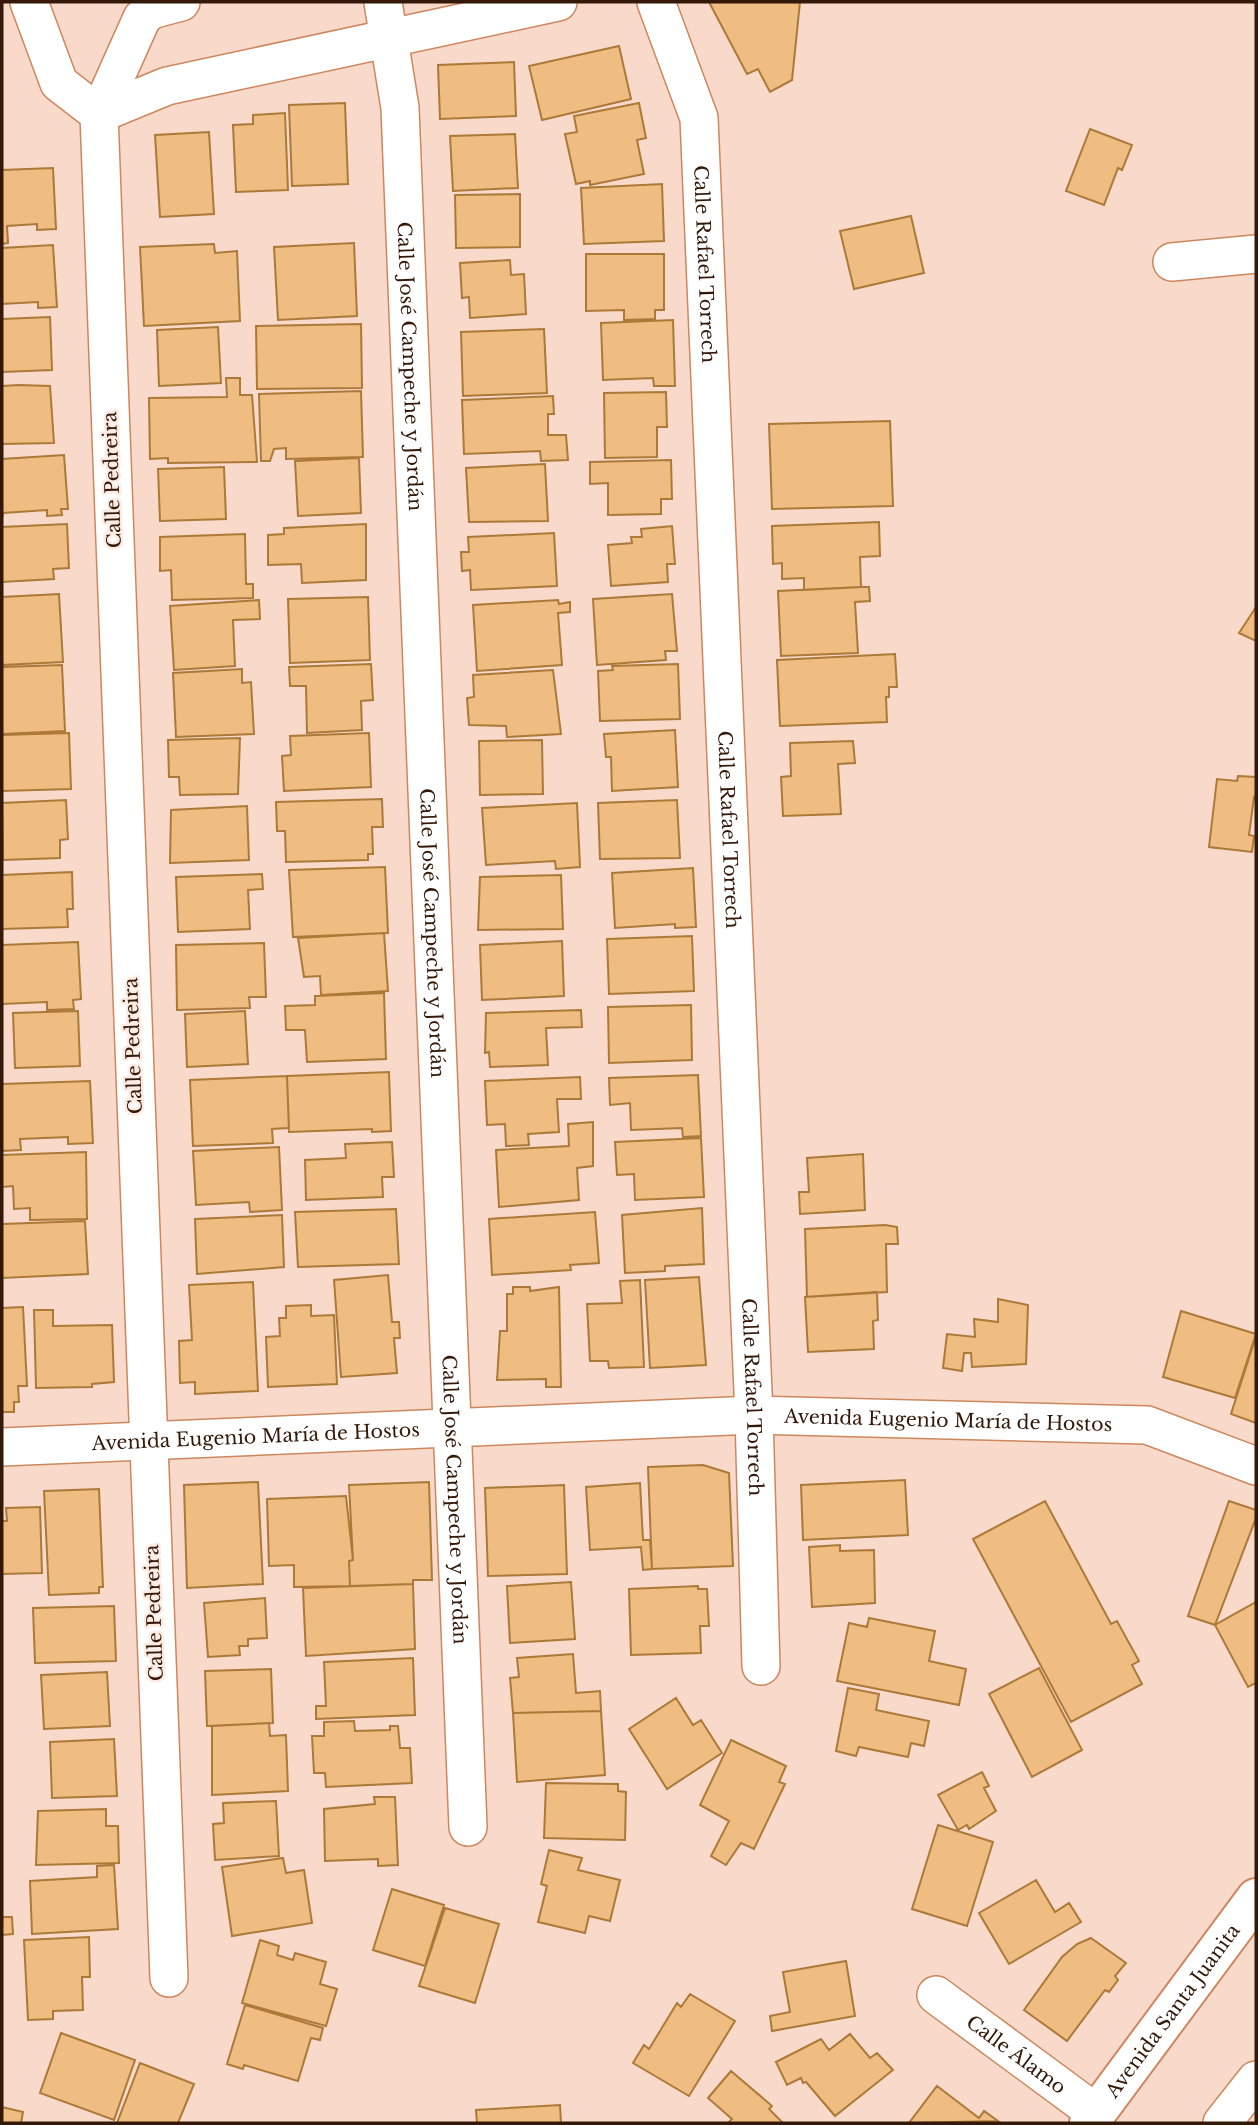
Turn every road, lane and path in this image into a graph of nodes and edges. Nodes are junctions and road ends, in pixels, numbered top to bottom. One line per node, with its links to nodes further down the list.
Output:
1 (29, 2): 7 (street)
2 (181, 2): 7 (street)
3 (383, 2): 6 (street, Calle José Campeche y Jordán)
4 (558, 2): 6 (street)
5 (656, 2): 10 (street, Calle Rafael Torrech)
6 (390, 39): 7 (street); 11 (street, Calle José Campeche y Jordán)
7 (99, 114): 12 (street, Calle Pedreira)
8 (1256, 254): 9 (street)
9 (1172, 262)
10 (754, 1415): 11 (street, Avenida Eugenio María de Hostos); 14 (street, Avenida Eugenio María de Hostos); 15 (street, Calle Rafael Torrech)
11 (451, 1427): 12 (street, Avenida Eugenio María de Hostos); 16 (street, Calle José Campeche y Jordán)
12 (147, 1441): 13 (street, Avenida Eugenio María de Hostos); 18 (street, Calle Pedreira)
13 (2, 1447)
14 (1256, 1466)
15 (761, 1666)
16 (468, 1827)
17 (1256, 1898): 21 (street, Avenida Santa Juanita)
18 (169, 1978)
19 (936, 1995): 21 (street, Calle Álamo)
20 (1256, 2080): 22 (street)
21 (1092, 2118)
22 (1222, 2123)

